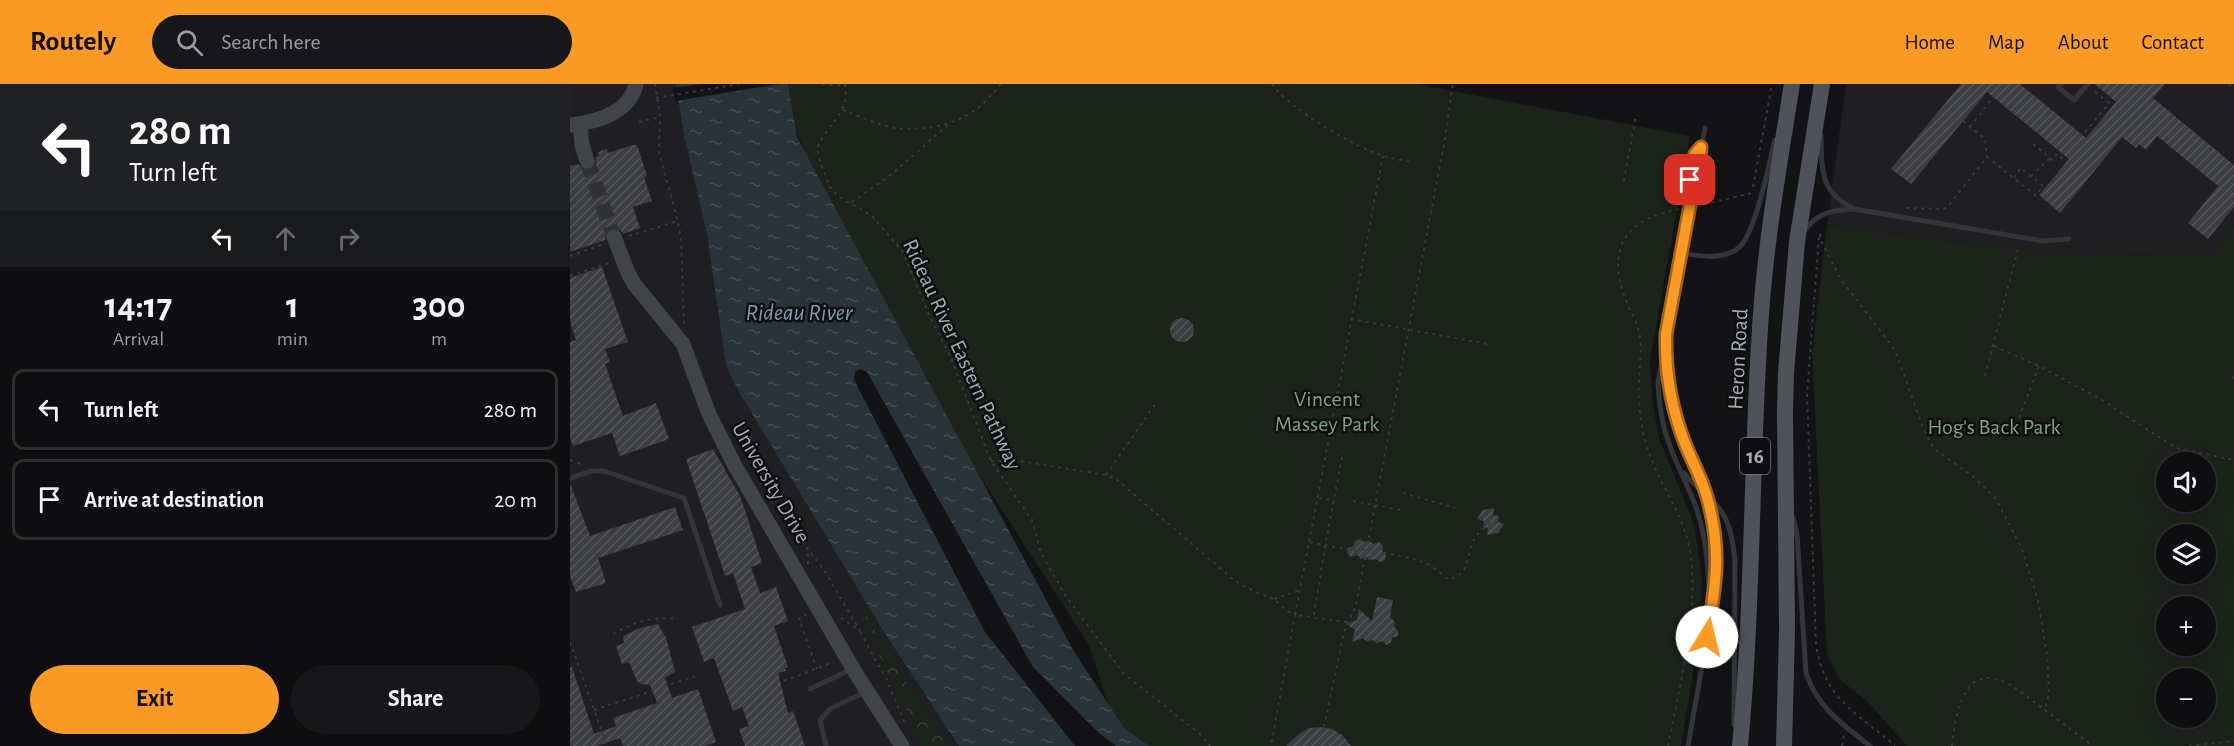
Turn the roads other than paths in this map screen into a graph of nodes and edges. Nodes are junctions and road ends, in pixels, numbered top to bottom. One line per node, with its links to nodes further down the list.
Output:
1 (636, 84): 6 (street)
2 (1791, 84): 15 (lane); 30 (main road, Heron Road / 16)
3 (2061, 84): 4 (lane)
4 (2088, 84)
5 (1821, 88): 11 (lane); 14 (main road, 16)
6 (575, 124): 8 (street)
7 (1705, 128): 10 (lane)
8 (587, 160)
9 (1679, 186): 10 (lane)
10 (1693, 189): 15 (lane)
11 (1854, 209): 13 (lane); 14 (lane)
12 (614, 239): 23 (street, University Drive)
13 (2069, 239)
14 (1797, 242): 19 (main road, 16)
15 (1681, 253): 16 (lane)
16 (1666, 334): 17 (lane); 20 (lane)
17 (1679, 467): 20 (lane); 22 (lane)
18 (570, 478): 21 (lane)
19 (1786, 485): 31 (main road, 16); 32 (lane)
20 (1708, 499): 22 (lane); 29 (lane)
21 (720, 605)
22 (1710, 624): 28 (lane)
23 (854, 669): 24 (lane); 25 (street, University Drive)
24 (810, 689)
25 (868, 691): 26 (lane); 27 (street, University Drive)
26 (826, 746)
27 (902, 746)
28 (1688, 746)
29 (1734, 746)
30 (1740, 746)
31 (1784, 746)
32 (1870, 746)

